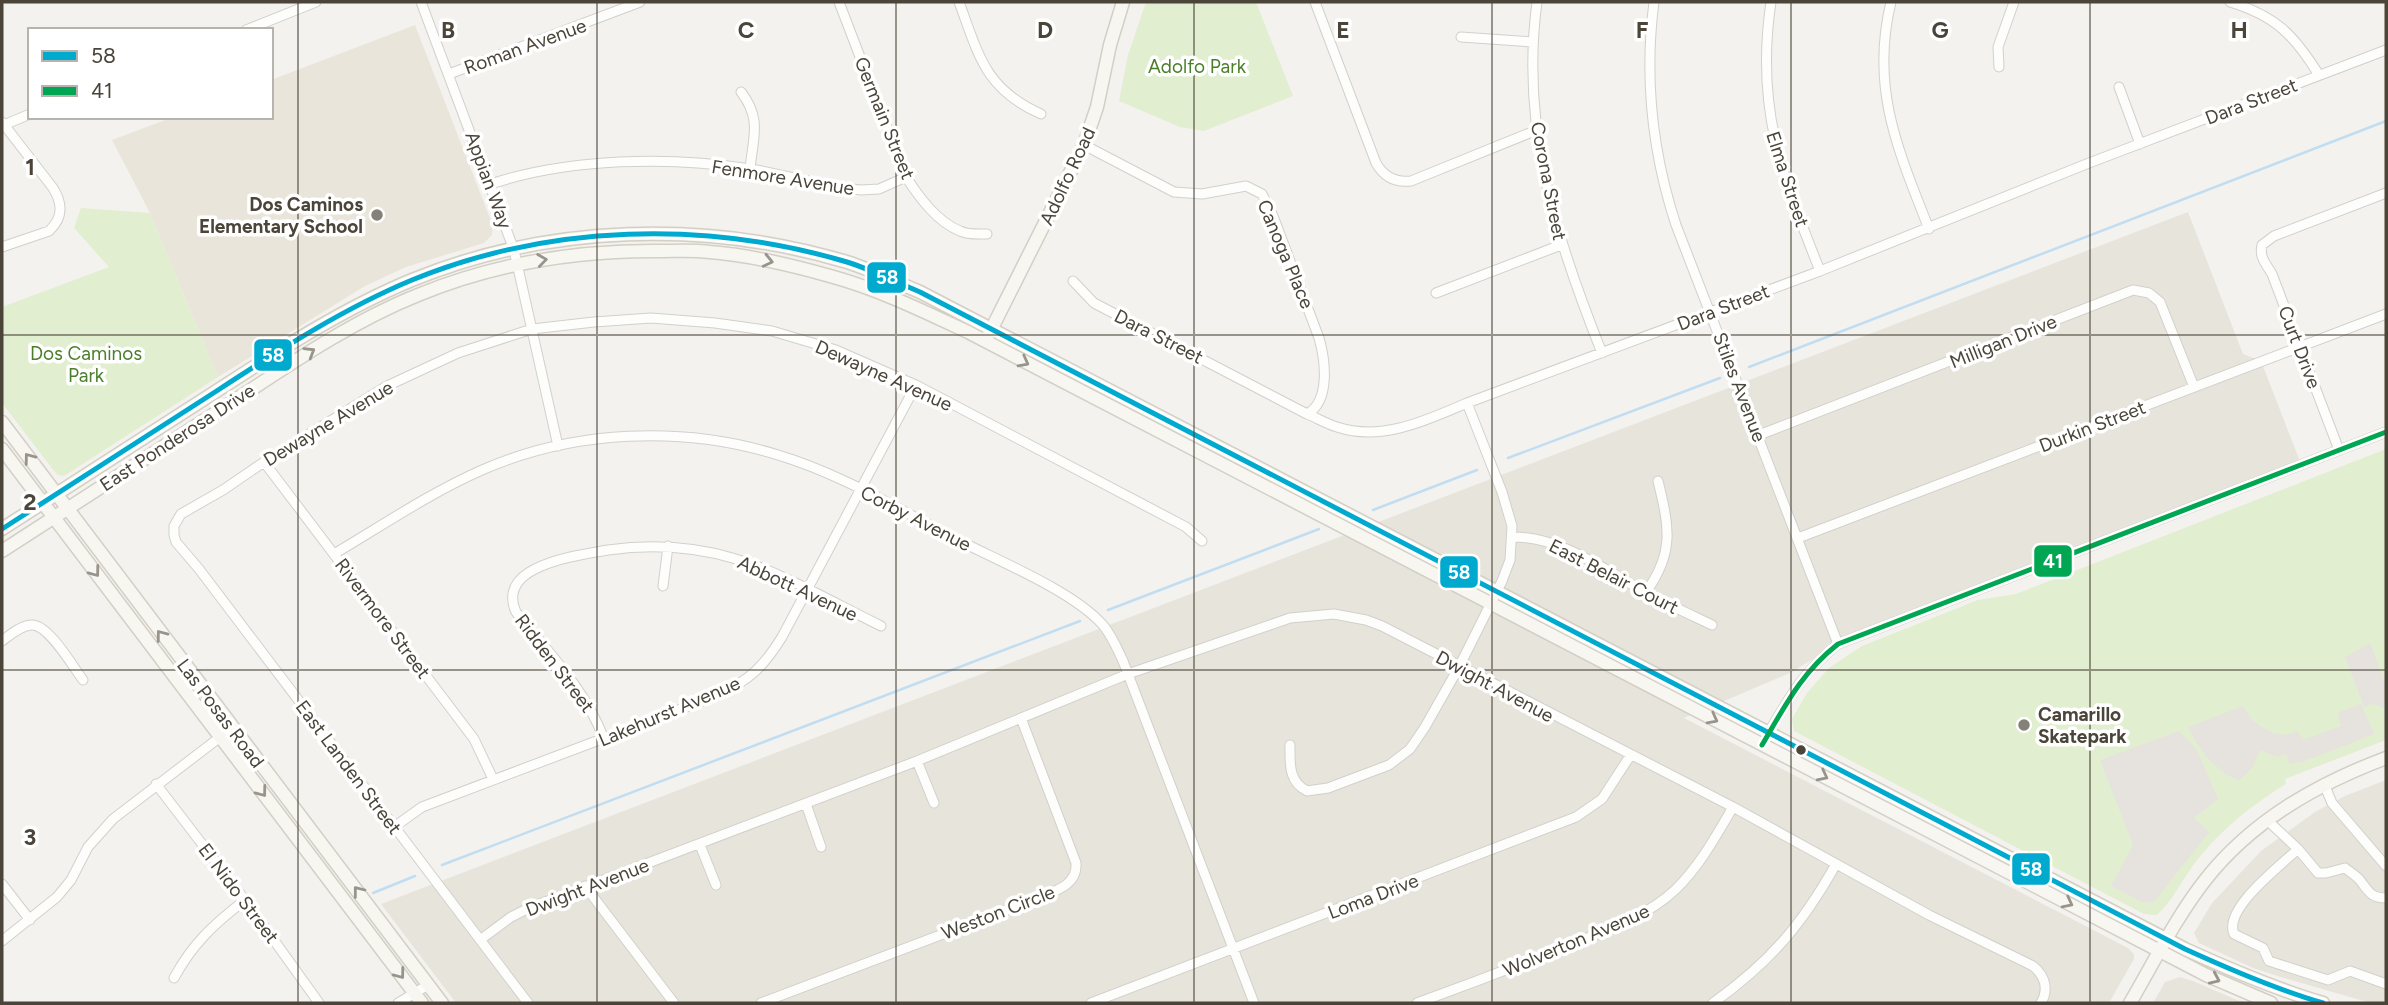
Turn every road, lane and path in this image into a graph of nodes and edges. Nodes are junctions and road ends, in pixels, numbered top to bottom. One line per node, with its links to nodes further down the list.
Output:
1 (316, 2): 14 (street)
2 (421, 2): 19 (street, Appian Way)
3 (640, 2): 19 (street, Roman Avenue)
4 (839, 2): 30 (street, Germain Street)
5 (959, 2): 23 (street)
6 (1123, 2): 28 (main road, Adolfo Road)
7 (1314, 2): 26 (street)
8 (1536, 2): 16 (street, Corona Street)
9 (1654, 2): 42 (street, Stiles Avenue)
10 (1771, 2): 39 (street, Elma Street)
11 (1891, 2): 33 (street)
12 (2014, 2): 18 (street)
13 (2230, 2): 20 (street)
14 (251, 28)
15 (1461, 37): 16 (street)
16 (1533, 42): 26 (street, Corona Street)
17 (2386, 50): 20 (street, Dara Street)
18 (1999, 67)
19 (449, 74): 31 (street, Appian Way)
20 (2319, 75): 27 (street, Dara Street)
21 (2119, 87): 27 (street)
22 (741, 92): 29 (street)
23 (1041, 114)
24 (28, 115): 25 (street)
25 (3, 124): 36 (street)
26 (1536, 130): 35 (street, Corona Street)
27 (2140, 144): 33 (street, Dara Street)
28 (1084, 145): 44 (main road, Adolfo Road); 52 (street, Canoga Place)
29 (750, 169): 30 (street, Fenmore Avenue); 31 (street, Fenmore Avenue)
30 (906, 177): 34 (street, Germain Street)
31 (491, 184): 37 (street, Appian Way)
32 (2386, 193): 47 (street, Curt Drive)
33 (1929, 229): 39 (street, Dara Street)
34 (987, 234)
35 (1561, 245): 41 (street); 48 (street, Corona Street)
36 (2, 247)
37 (514, 250): 38 (street, Appian Way); 44 (main road, East Ponderosa Drive); 62 (main road, East Ponderosa Drive)
38 (518, 263): 45 (street, Appian Way); 46 (main road, East Ponderosa Drive, one-way to 46); 64 (main road, East Ponderosa Drive, one-way to 38)
39 (1820, 271): 42 (street, Dara Street)
40 (1073, 281): 52 (street, Dara Street)
41 (1436, 293)
42 (1712, 312): 48 (street, Dara Street); 55 (street, Stiles Avenue)
43 (2386, 314): 47 (street, Durkin Street)
44 (991, 328): 46 (main road, Adolfo Road); 77 (main road, East Ponderosa Drive)
45 (533, 329): 49 (street, Dewayne Avenue); 56 (street, Appian Way); 59 (street, Dewayne Avenue)
46 (985, 341): 79 (main road, East Ponderosa Drive, one-way to 79)
47 (2300, 346): 50 (street, Durkin Street); 58 (street, Curt Drive)
48 (1602, 353): 51 (street, Dara Street)
49 (916, 385): 61 (street, Lakehurst Avenue); 70 (street, Dewayne Avenue)
50 (2194, 387): 55 (street, Milligan Drive); 69 (street, Durkin Street)
51 (1467, 403): 52 (street, Dara Street); 68 (street)
52 (1307, 414)
53 (2, 422): 62 (main road, Las Posas Road, one-way to 53)
54 (2386, 432): 58 (street)
55 (1759, 435): 69 (street, Stiles Avenue)
56 (558, 446): 61 (street, Corby Avenue); 73 (street, Corby Avenue)
57 (2, 449): 63 (main road, Las Posas Road)
58 (2339, 450): 83 (street)
59 (264, 462): 67 (street, Dewayne Avenue); 73 (street, Rivermore Street)
60 (1658, 481): 78 (street)
61 (860, 489): 76 (street, Lakehurst Avenue); 85 (street, Corby Avenue)
62 (56, 494): 63 (main road, East Ponderosa Drive); 64 (main road, Las Posas Road)
63 (43, 503): 65 (main road, Las Posas Road); 66 (main road, East Ponderosa Drive)
64 (67, 509): 65 (main road, East Ponderosa Drive); 88 (main road, Las Posas Road, one-way to 64)
65 (54, 517): 72 (main road, East Ponderosa Drive); 90 (main road, Las Posas Road, one-way to 90)
66 (2, 529)
67 (173, 531): 104 (street, East Landen Street)
68 (1513, 537): 77 (street); 78 (street, East Belair Court)
69 (1798, 538): 83 (street, Stiles Avenue)
70 (1202, 541)
71 (668, 546): 74 (street); 75 (street, Abbott Avenue); 76 (street, Abbott Avenue)
72 (2, 551)
73 (334, 554): 97 (street, Rivermore Street)
74 (663, 586)
75 (514, 587): 91 (street, Ridden Street)
76 (808, 590): 81 (street, Abbott Avenue); 91 (street, Lakehurst Avenue)
77 (1497, 591): 79 (street); 89 (main road, East Ponderosa Drive)
78 (1646, 592): 80 (street, East Belair Court)
79 (1491, 604): 84 (street); 93 (main road, East Ponderosa Drive, one-way to 93)
80 (1712, 625)
81 (881, 626)
82 (2, 641): 86 (street)
83 (1838, 645): 89 (street)
84 (1459, 667): 85 (street, Dwight Avenue); 92 (street); 94 (street, Dwight Avenue)
85 (1128, 674): 87 (street, Dwight Avenue); 119 (street, Corby Avenue)
86 (83, 680)
87 (1021, 718): 96 (street, Dwight Avenue); 130 (street, Weston Circle)
88 (232, 728): 90 (street); 123 (main road, Las Posas Road, one-way to 88)
89 (1769, 732): 93 (main road); 116 (main road, East Ponderosa Drive)
90 (220, 737): 98 (street); 124 (main road, Las Posas Road, one-way to 124)
91 (604, 739): 97 (street, Lakehurst Avenue)
92 (1290, 745)
93 (1762, 745): 120 (main road, East Ponderosa Drive, one-way to 120)
94 (1630, 756): 102 (street, Dwight Avenue); 119 (street, Loma Drive)
95 (2386, 758): 99 (main road)
96 (917, 761): 100 (street); 101 (street, Dwight Avenue)
97 (493, 779): 104 (street, Lakehurst Avenue)
98 (156, 784): 114 (street, El Nido Street); 115 (street)
99 (2323, 784): 103 (main road); 109 (street)
100 (934, 803)
101 (806, 804): 105 (street, Dwight Avenue); 106 (street)
102 (1733, 807): 108 (street, Dwight Avenue); 133 (street, Wolverton Avenue)
103 (2267, 820): 107 (street); 116 (main road)
104 (394, 827): 117 (street, East Landen Street)
105 (700, 845): 111 (street); 112 (street, Dwight Avenue)
106 (821, 847)
107 (2298, 849): 113 (street); 122 (street)
108 (1836, 864): 134 (street); 135 (street, Dwight Avenue)
109 (2386, 866)
110 (2, 884): 115 (street)
111 (716, 885)
112 (585, 886): 117 (street, Dwight Avenue); 129 (street)
113 (2386, 898)
114 (245, 900): 121 (street); 125 (street, El Nido Street)
115 (30, 920): 118 (street)
116 (2168, 938): 120 (main road); 138 (main road, East Ponderosa Drive)
117 (480, 940): 128 (street, East Landen Street)
118 (2, 941)
119 (1234, 949): 131 (street, Loma Drive); 132 (street, Corby Avenue)
120 (2160, 951): 136 (main road); 137 (main road, East Ponderosa Drive, one-way to 137)
121 (174, 978)
122 (2386, 984)
123 (428, 985): 124 (street); 127 (main road, Las Posas Road)
124 (418, 998): 126 (street)
125 (319, 1003)
126 (398, 1003)
127 (442, 1003)
128 (528, 1003)
129 (674, 1003)
130 (761, 1003)
131 (1091, 1003)
132 (1254, 1003)
133 (1417, 1003)
134 (1713, 1003)
135 (2041, 1003)
136 (2130, 1003)
137 (2271, 1003)
138 (2323, 1003)

